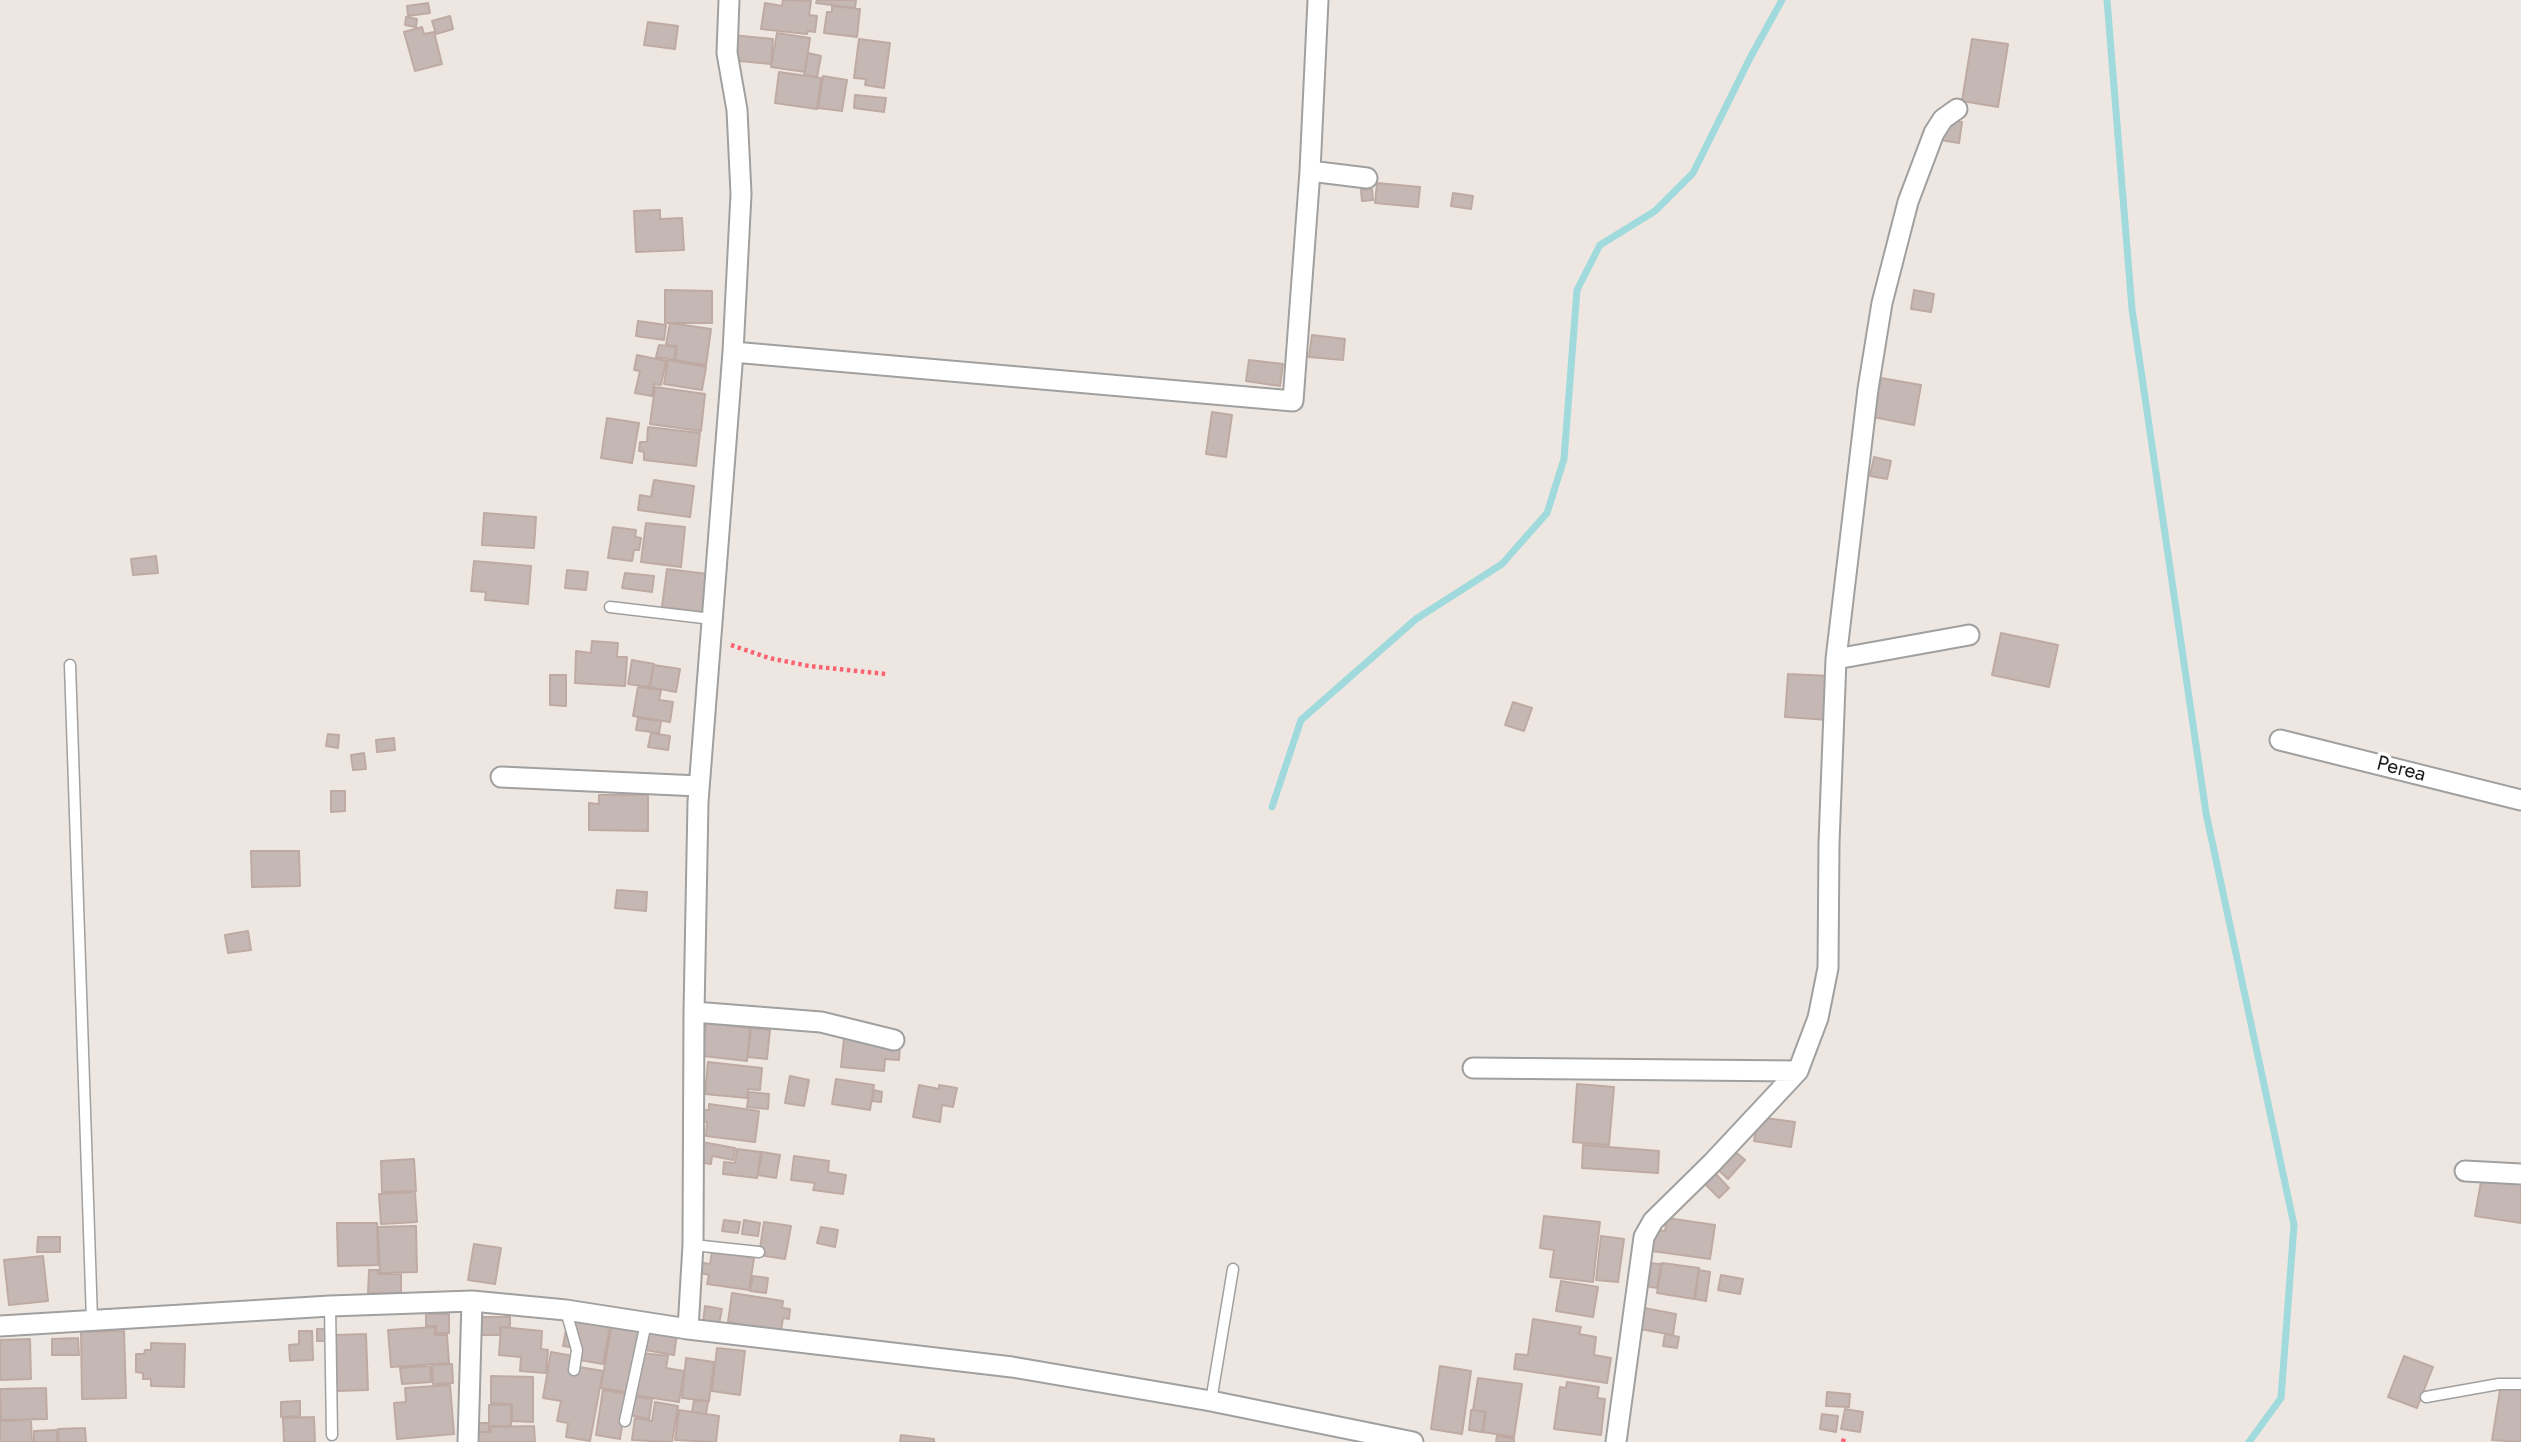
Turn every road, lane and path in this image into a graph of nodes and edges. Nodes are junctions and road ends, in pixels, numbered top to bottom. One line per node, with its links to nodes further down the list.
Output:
1 (729, 0): 6 (street)
2 (1318, 0): 4 (street)
3 (1957, 109): 10 (street)
4 (1310, 171): 5 (street); 6 (street)
5 (1367, 178)
6 (733, 352): 8 (street)
7 (610, 607): 8 (lane)
8 (711, 628): 12 (path); 15 (street)
9 (1969, 635): 10 (street)
10 (1836, 659): 20 (street)
11 (70, 665): 29 (lane)
12 (886, 674)
13 (2280, 740): 16 (street, Perea)
14 (501, 778): 15 (street)
15 (699, 786): 17 (street)
16 (2521, 800)
17 (694, 1012): 18 (street); 23 (street)
18 (894, 1040)
19 (1473, 1068): 20 (street)
20 (1798, 1071): 41 (street)
21 (2465, 1171): 22 (street)
22 (2521, 1174)
23 (694, 1245): 24 (lane); 32 (street)
24 (759, 1252)
25 (1233, 1269): 36 (lane)
26 (472, 1301): 27 (street); 28 (street); 39 (street)
27 (330, 1306): 29 (street); 38 (lane)
28 (566, 1310): 30 (street); 33 (lane)
29 (92, 1320): 31 (street)
30 (646, 1323): 32 (street); 37 (lane)
31 (0, 1326)
32 (688, 1329): 36 (street)
33 (574, 1370)
34 (2521, 1384): 35 (lane)
35 (2426, 1397)
36 (1211, 1401): 40 (street)
37 (625, 1421)
38 (332, 1435)
39 (468, 1442)
40 (1413, 1442)
41 (1616, 1442)

